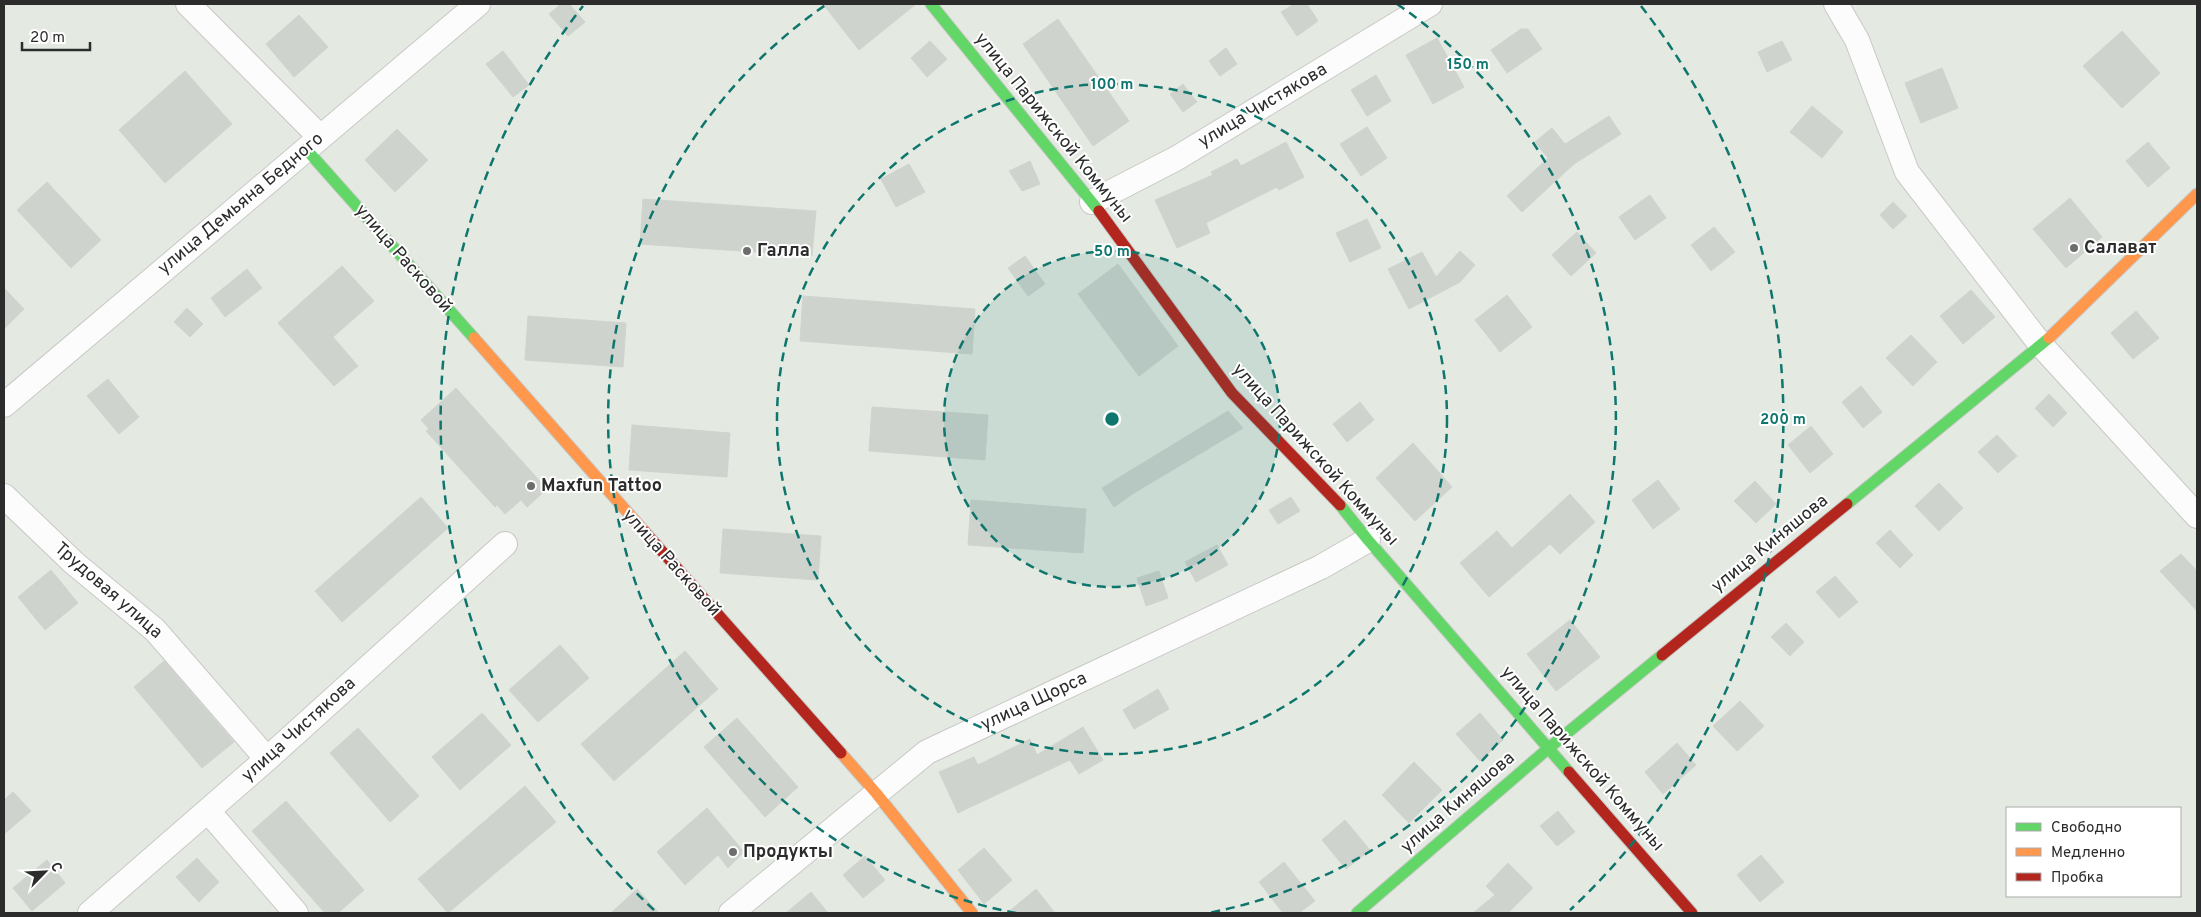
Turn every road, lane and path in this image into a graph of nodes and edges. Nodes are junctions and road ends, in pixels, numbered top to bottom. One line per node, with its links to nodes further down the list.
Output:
1 (188, 4): 6 (street, улица Расковой)
2 (478, 4): 6 (street, улица Демьяна Бедного)
3 (931, 4): 8 (street, улица Парижской Коммуны)
4 (1430, 4): 8 (street, улица Чистякова)
5 (1836, 4): 9 (street)
6 (313, 143): 10 (street, улица Демьяна Бедного); 17 (street, улица Расковой)
7 (2197, 194): 9 (street, улица Киняшова)
8 (1092, 202): 13 (street, улица Парижской Коммуны)
9 (2041, 345): 12 (street); 15 (street, улица Киняшова)
10 (4, 405)
11 (4, 496): 16 (street, Трудовая улица)
12 (2197, 516)
13 (1368, 540): 15 (street, улица Парижской Коммуны); 17 (street, улица Щорса)
14 (505, 544): 16 (street, улица Чистякова)
15 (1550, 747): 23 (street, улица Киняшова); 24 (street, улица Парижской Коммуны)
16 (267, 759): 18 (street, улица Чистякова)
17 (876, 793): 21 (street, улица Щорса); 22 (street, улица Расковой)
18 (208, 811): 19 (street, улица Чистякова); 20 (street)
19 (90, 913)
20 (296, 913)
21 (731, 913)
22 (972, 913)
23 (1357, 913)
24 (1692, 913)

